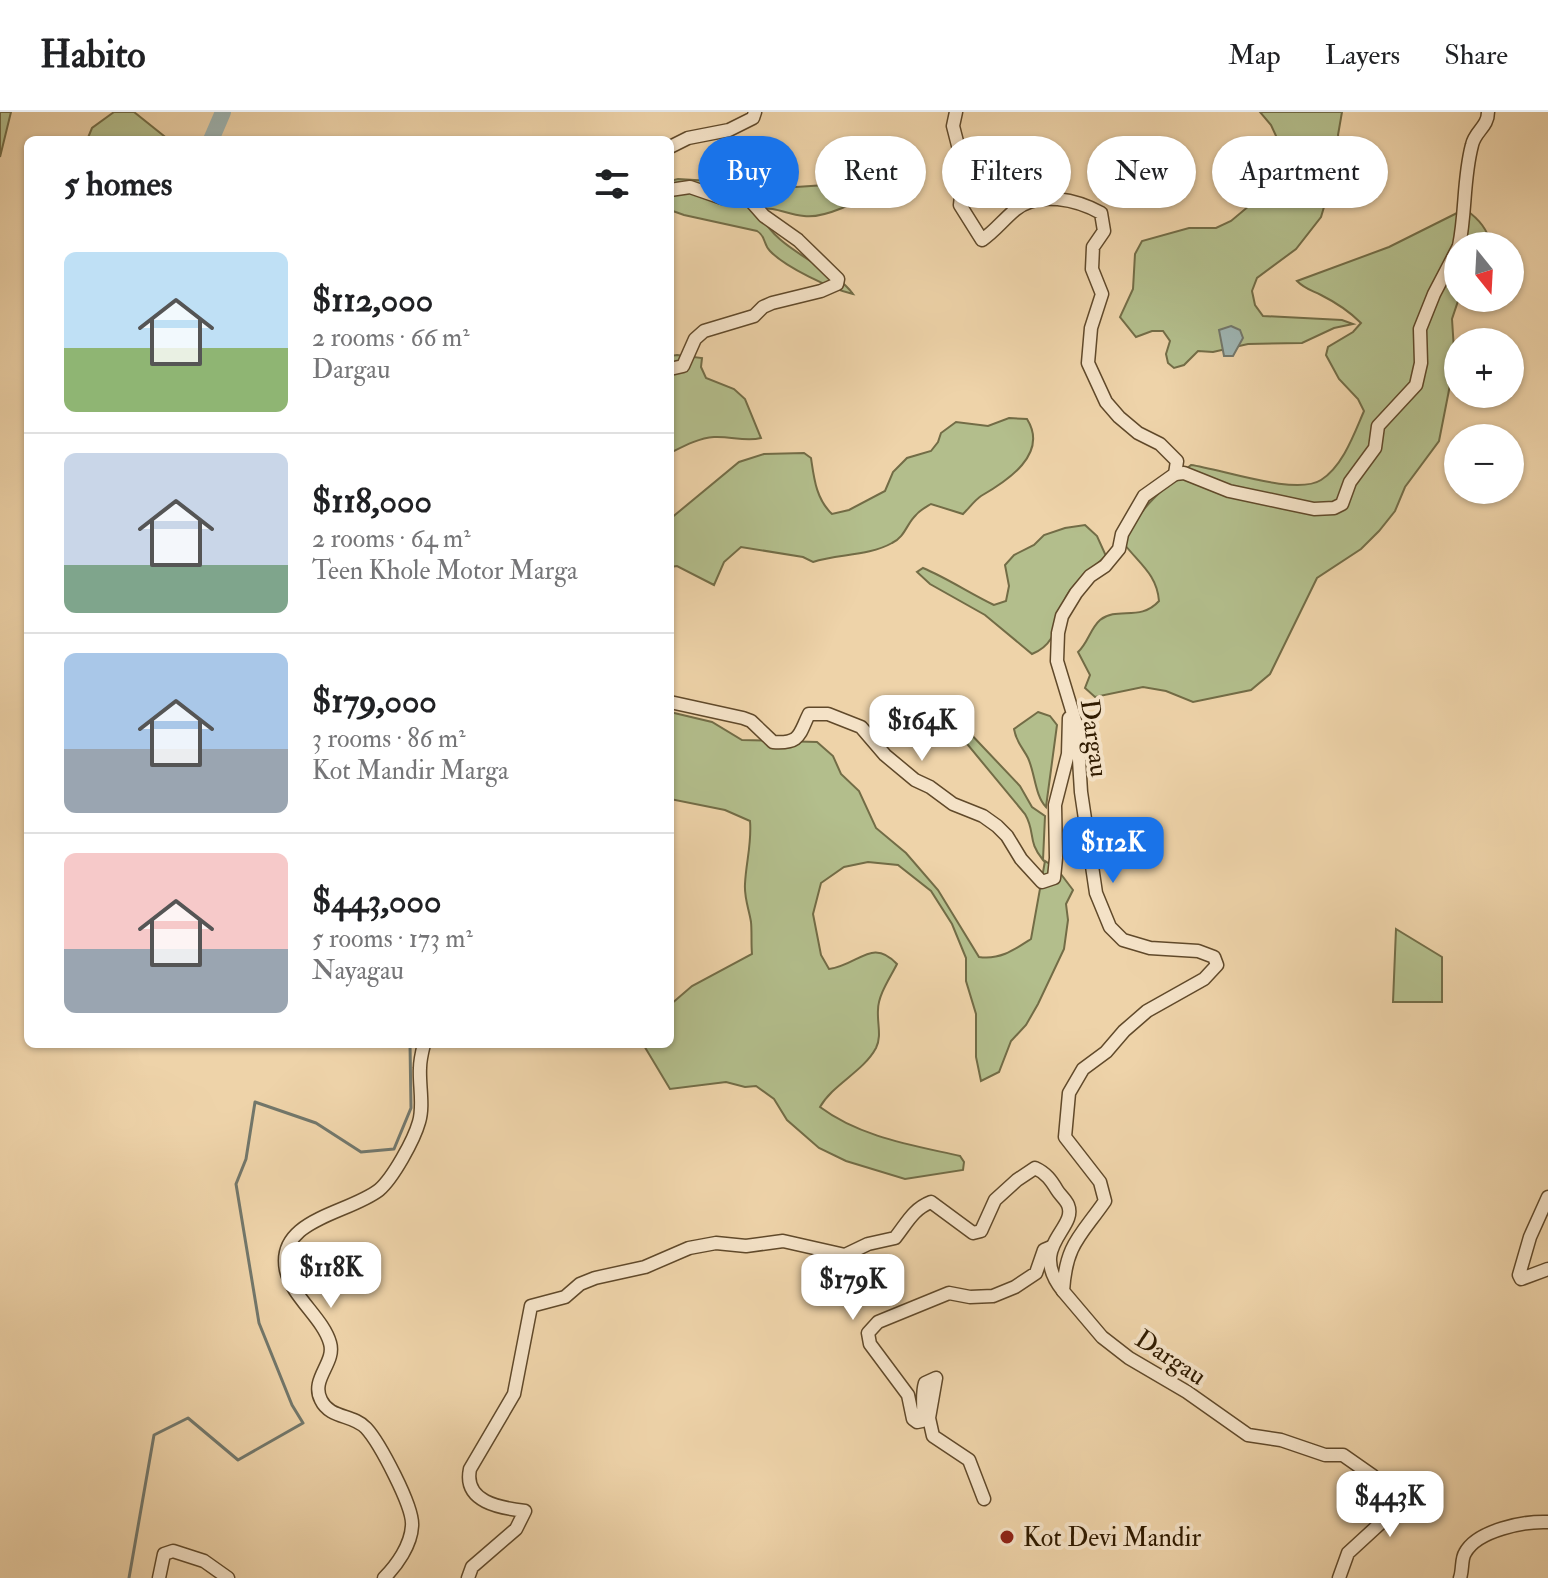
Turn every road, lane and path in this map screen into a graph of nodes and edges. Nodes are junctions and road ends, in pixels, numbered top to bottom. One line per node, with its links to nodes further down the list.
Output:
1 (755, 112): 4 (street)
2 (956, 112): 9 (street)
3 (1488, 112): 6 (street)
4 (674, 145)
5 (674, 189): 8 (street)
6 (1461, 232)
7 (1444, 274): 9 (street)
8 (674, 368)
9 (1175, 474): 11 (street, Dargau)
10 (674, 703): 11 (street)
11 (1070, 703): 16 (street, Dargau)
12 (423, 1048): 21 (street)
13 (1548, 1197): 15 (street)
14 (1051, 1247): 16 (street); 17 (street); 22 (street)
15 (1548, 1269)
16 (1063, 1291): 23 (street, Dargau)
17 (984, 1499)
18 (1548, 1522): 24 (street)
19 (159, 1578): 20 (street)
20 (228, 1578)
21 (384, 1578)
22 (468, 1578)
23 (1339, 1578)
24 (1460, 1578)

